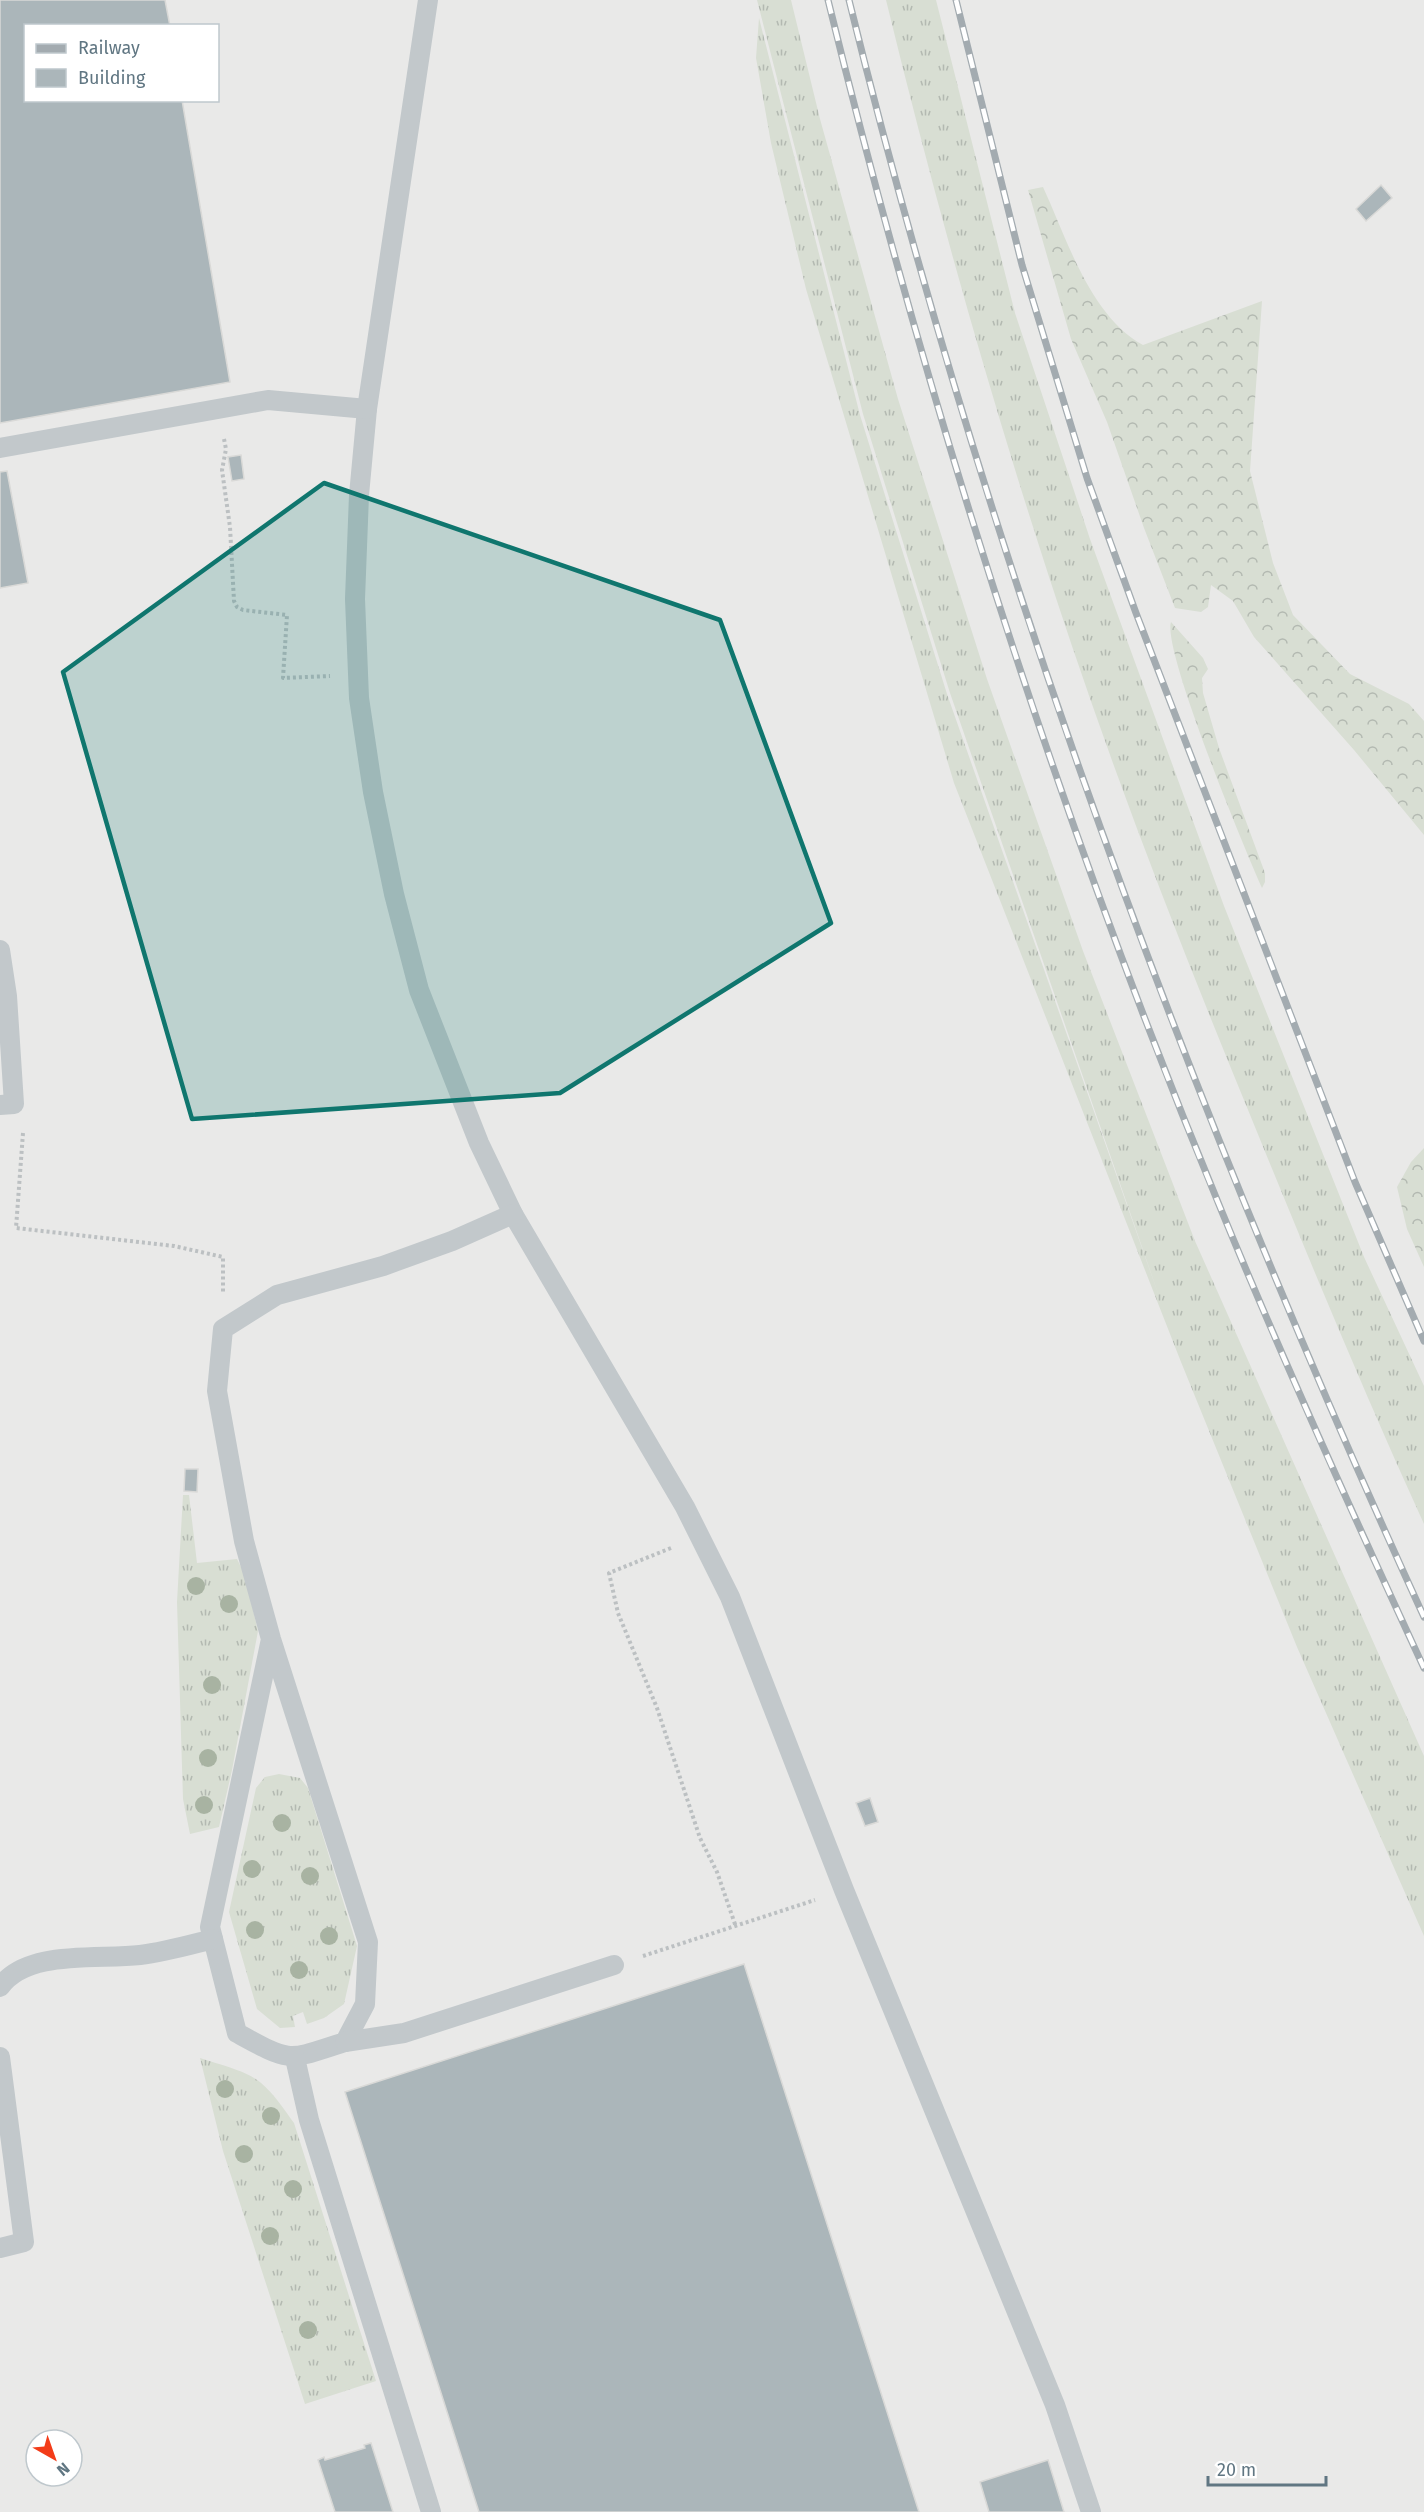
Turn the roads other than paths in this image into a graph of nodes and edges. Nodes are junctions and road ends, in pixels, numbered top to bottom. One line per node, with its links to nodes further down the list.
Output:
1 (428, 0): 2 (lane)
2 (367, 409): 3 (lane); 6 (lane)
3 (0, 448)
4 (0, 950): 5 (lane)
5 (7, 1104)
6 (513, 1214): 7 (lane); 16 (lane)
7 (272, 1640): 8 (lane); 11 (lane)
8 (213, 1939): 10 (lane); 13 (lane)
9 (614, 1965): 11 (lane)
10 (0, 1987)
11 (345, 2042): 13 (lane)
12 (0, 2057): 14 (lane)
13 (296, 2058): 15 (lane)
14 (0, 2248)
15 (431, 2512)
16 (1091, 2512)

